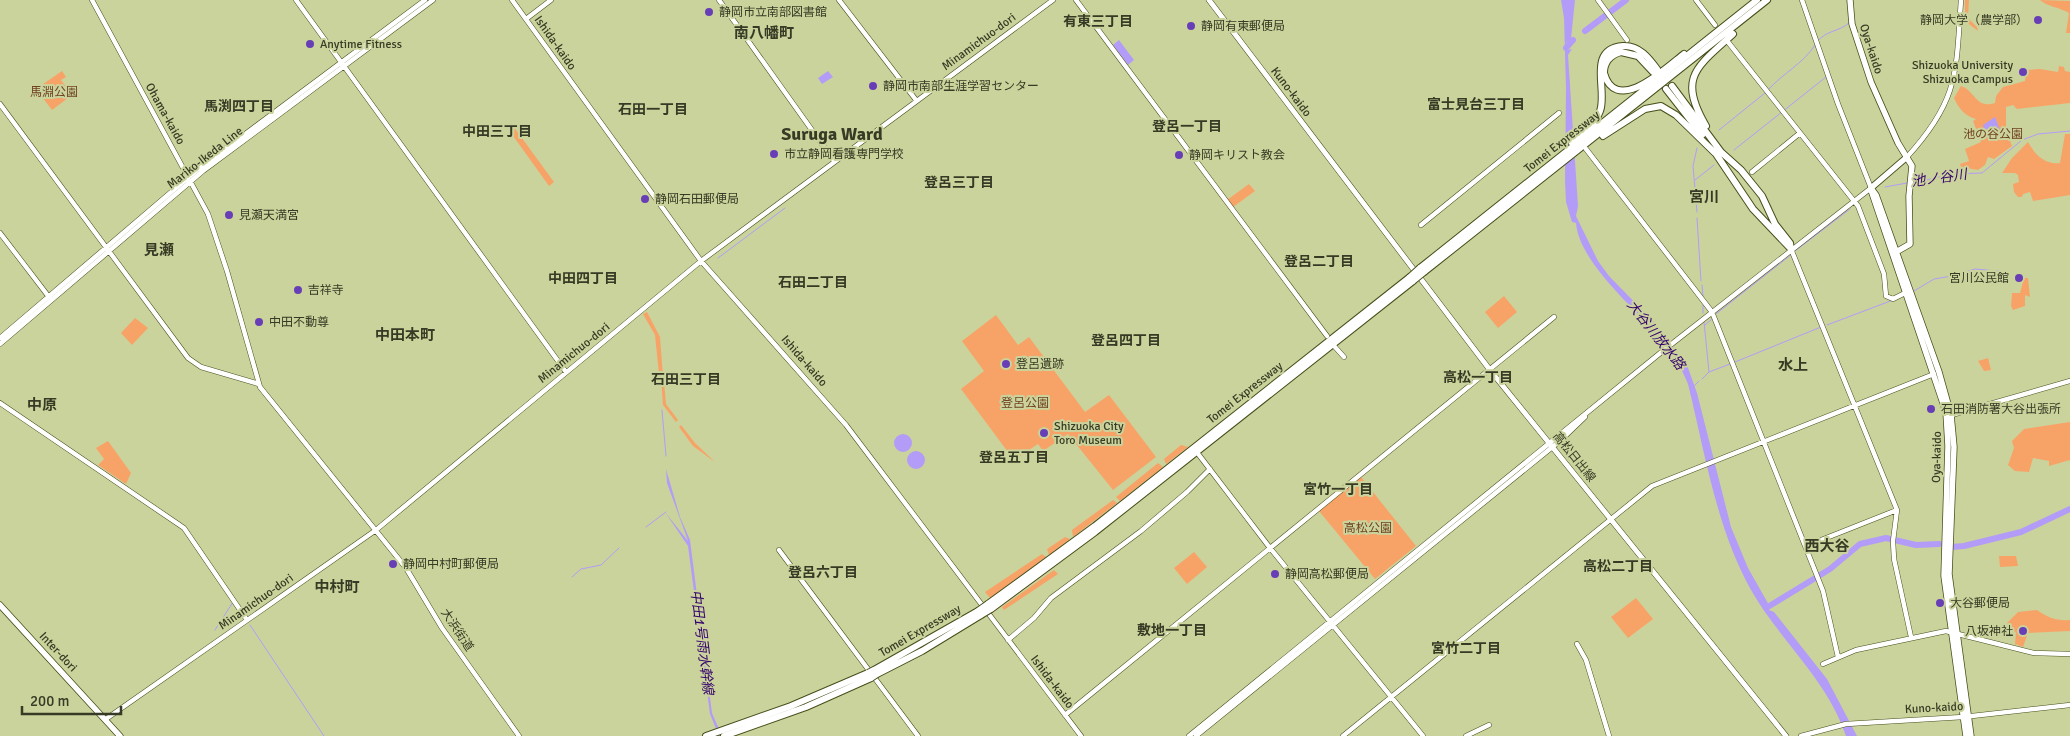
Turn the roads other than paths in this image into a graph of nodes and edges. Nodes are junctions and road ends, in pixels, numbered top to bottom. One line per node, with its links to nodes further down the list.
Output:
1 (92, 0): 34 (street, Ohama-kaido)
2 (296, 0): 23 (street)
3 (425, 0): 23 (street)
4 (433, 0): 23 (street, Mariko-Ikeda Line)
5 (512, 0): 19 (street, Ishida-kaido)
6 (551, 0): 19 (street)
7 (718, 0): 32 (street)
8 (839, 0): 25 (street)
9 (1053, 0): 25 (street, Minamichuo-dori)
10 (1076, 0): 49 (street)
11 (1209, 0): 37 (main road, Kuno-kaido)
12 (1598, 0): 21 (street)
13 (1696, 0): 20 (street)
14 (1756, 0): 29 (highway, Tomei Expressway); 29 (highway)
15 (1768, 0): 29 (highway, Tomei Expressway); 30 (highway)
16 (1802, 0): 36 (street)
17 (1850, 0): 31 (main road, Oya-kaido)
18 (1961, 0): 31 (street)
19 (526, 19): 44 (street, Ishida-kaido)
20 (1715, 25)
21 (1627, 40)
22 (1728, 42): 28 (street)
23 (342, 63): 34 (street, Mariko-Ikeda Line); 55 (street)
24 (1669, 88): 30 (highway)
25 (916, 100): 32 (street, Minamichuo-dori)
26 (0, 104): 41 (street)
27 (1559, 114): 39 (street)
28 (1800, 133): 33 (street); 38 (street)
29 (1589, 139): 30 (highway); 35 (highway, Tomei Expressway); 35 (highway, Tomei Expressway); 47 (street)
30 (1717, 151): 42 (highway); 42 (highway)
31 (1907, 157): 36 (main road); 43 (main road, Oya-kaido)
32 (834, 161): 44 (street, Minamichuo-dori)
33 (1752, 172)
34 (190, 179): 41 (street, Mariko-Ikeda Line); 58 (street, Ohama-kaido)
35 (1533, 182): 64 (highway, Tomei Expressway, bridge)
36 (1871, 188): 38 (street); 43 (main road, Oya-kaido); 45 (main road, Oya-kaido)
37 (1359, 196): 54 (main road, 高松日出線)
38 (1853, 200): 42 (street); 45 (street)
39 (1421, 225)
40 (0, 233): 46 (street)
41 (107, 249): 46 (street, Mariko-Ikeda Line); 51 (street, Mariko-Ikeda Line); 58 (street)
42 (1793, 251): 47 (street); 60 (street)
43 (1896, 252): 61 (main road, Oya-kaido)
44 (701, 261): 55 (street, Minamichuo-dori); 77 (street, Ishida-kaido)
45 (1905, 294): 56 (main road, Oya-kaido)
46 (49, 297): 50 (street, Mariko-Ikeda Line)
47 (1712, 312): 62 (street); 63 (street)
48 (1554, 318): 54 (street)
49 (1327, 336)
50 (0, 338)
51 (0, 344)
52 (1336, 347): 53 (street)
53 (1344, 357)
54 (1490, 370): 63 (main road, 高松日出線); 70 (street)
55 (566, 372): 68 (street, Minamichuo-dori)
56 (1934, 374): 60 (street); 61 (main road, Oya-kaido)
57 (2070, 381): 61 (street)
58 (259, 384): 68 (street, 大浜街道)
59 (0, 403): 73 (street)
60 (1856, 405): 62 (street); 66 (street)
61 (1949, 416): 75 (main road, Oya-kaido)
62 (1764, 441): 67 (street); 69 (street)
63 (1551, 445): 67 (main road, 高松日出線); 74 (street)
64 (1194, 454): 65 (street); 88 (highway, Tomei Expressway, bridge)
65 (1210, 469): 70 (street); 77 (street)
66 (1897, 510): 69 (street); 76 (street)
67 (1610, 518): 82 (street); 100 (main road, 高松日出線)
68 (376, 530): 73 (street, Minamichuo-dori); 91 (street, 大浜街道)
69 (1806, 546): 80 (street)
70 (1270, 548): 74 (street); 84 (street)
71 (779, 550): 92 (street)
72 (0, 605): 86 (main road, Inter-dori)
73 (247, 620): 86 (street, Minamichuo-dori)
74 (1331, 624): 82 (street); 94 (street); 95 (street)
75 (1953, 632): 76 (street); 79 (street); 85 (main road, Oya-kaido)
76 (1911, 637): 80 (street)
77 (1008, 640): 84 (street, Ishida-kaido)
78 (1577, 644): 99 (street)
79 (2070, 654)
80 (1838, 657): 81 (street)
81 (1823, 664)
82 (1391, 697): 96 (street); 97 (street)
83 (2070, 705): 85 (street, Kuno-kaido)
84 (1065, 715): 93 (street, Ishida-kaido)
85 (1965, 717): 101 (street, Kuno-kaido); 102 (main road, Oya-kaido); 103 (main road, Oya-kaido)
86 (106, 719): 90 (main road, Inter-dori)
87 (1489, 725): 98 (street)
88 (724, 734): 89 (highway, Tomei Expressway)
89 (709, 735)
90 (120, 736)
91 (519, 736)
92 (918, 736)
93 (1081, 736)
94 (1189, 736)
95 (1196, 736)
96 (1343, 736)
97 (1423, 736)
98 (1466, 736)
99 (1609, 736)
100 (1786, 736)
101 (1801, 736)
102 (1966, 736)
103 (1971, 736)

